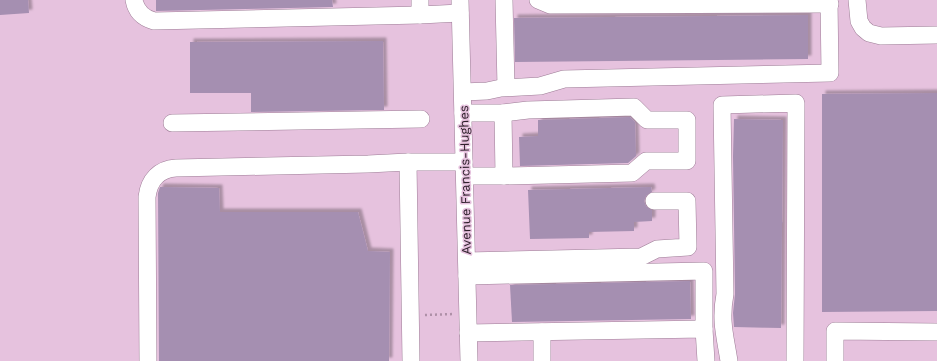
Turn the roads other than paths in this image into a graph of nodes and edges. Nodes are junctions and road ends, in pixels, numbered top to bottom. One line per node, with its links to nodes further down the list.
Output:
1 (134, 0): 7 (street)
2 (504, 0): 9 (street)
3 (538, 0): 5 (street)
4 (857, 0): 8 (street)
5 (830, 2): 9 (street)
6 (460, 6): 7 (street); 10 (street, Avenue Francis-Hughes)
7 (420, 7)
8 (937, 35)
9 (506, 87): 10 (street)
10 (463, 92): 11 (street, Avenue Francis-Hughes)
11 (463, 113): 12 (street); 16 (street, Avenue Francis-Hughes)
12 (503, 113): 17 (street); 17 (street)
13 (421, 119): 14 (street)
14 (172, 123)
15 (408, 162): 16 (street); 24 (street); 25 (street)
16 (464, 169): 17 (street); 19 (street, Avenue Francis-Hughes)
17 (504, 176)
18 (654, 201): 19 (street)
19 (467, 268): 20 (street); 23 (street, Avenue Francis-Hughes)
20 (704, 329): 21 (street); 28 (street)
21 (542, 332): 23 (street); 27 (street)
22 (937, 332): 31 (street)
23 (468, 333): 26 (street, Avenue Francis-Hughes)
24 (148, 361)
25 (411, 361)
26 (469, 361)
27 (542, 361)
28 (706, 361)
29 (728, 361): 30 (street)
30 (795, 361)
31 (835, 361)

